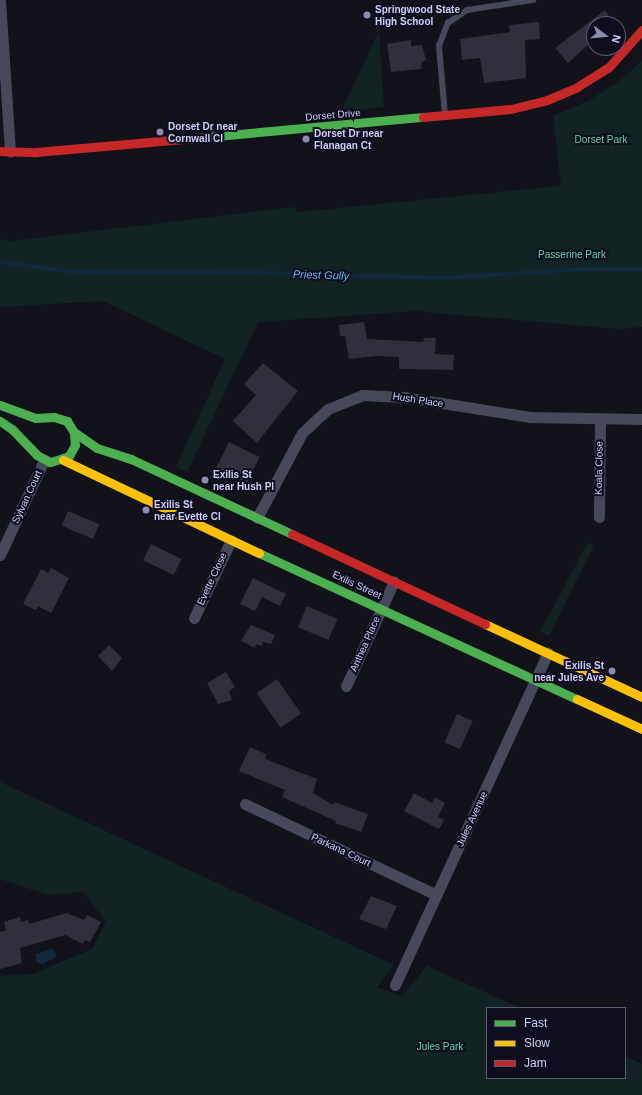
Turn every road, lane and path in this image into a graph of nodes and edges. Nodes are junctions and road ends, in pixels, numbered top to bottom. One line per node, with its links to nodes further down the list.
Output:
1 (0, 0): 5 (street)
2 (533, 0): 4 (lane)
3 (642, 30): 4 (street, Dorset Drive)
4 (446, 116): 5 (street, Dorset Drive)
5 (5, 152)
6 (0, 405): 7 (street, Exilis Street)
7 (48, 418): 11 (street, Exilis Street); 12 (street)
8 (642, 419): 9 (street, Hush Place)
9 (600, 420): 15 (street, Koala Close); 16 (street, Hush Place)
10 (0, 421): 12 (street)
11 (74, 432): 14 (street); 16 (street, Exilis Street)
12 (33, 449): 13 (street)
13 (44, 460): 14 (street, Exilis Street); 18 (street, Sylvan Court)
14 (63, 460): 17 (street, Exilis Street)
15 (599, 517)
16 (257, 518): 19 (street, Exilis Street)
17 (231, 540): 20 (street, Exilis Street); 21 (street, Evette Close)
18 (0, 555)
19 (394, 581): 20 (street, Anthea Place); 22 (street, Exilis Street)
20 (381, 609): 23 (street, Exilis Street); 24 (street, Anthea Place)
21 (194, 618)
22 (548, 653): 23 (street, Jules Avenue); 25 (street, Exilis Street)
23 (536, 680): 26 (street, Exilis Street); 28 (street, Jules Avenue)
24 (346, 686)
25 (642, 696)
26 (642, 729)
27 (245, 804): 28 (street, Parkana Court)
28 (437, 895): 29 (street, Jules Avenue)
29 (395, 985)

